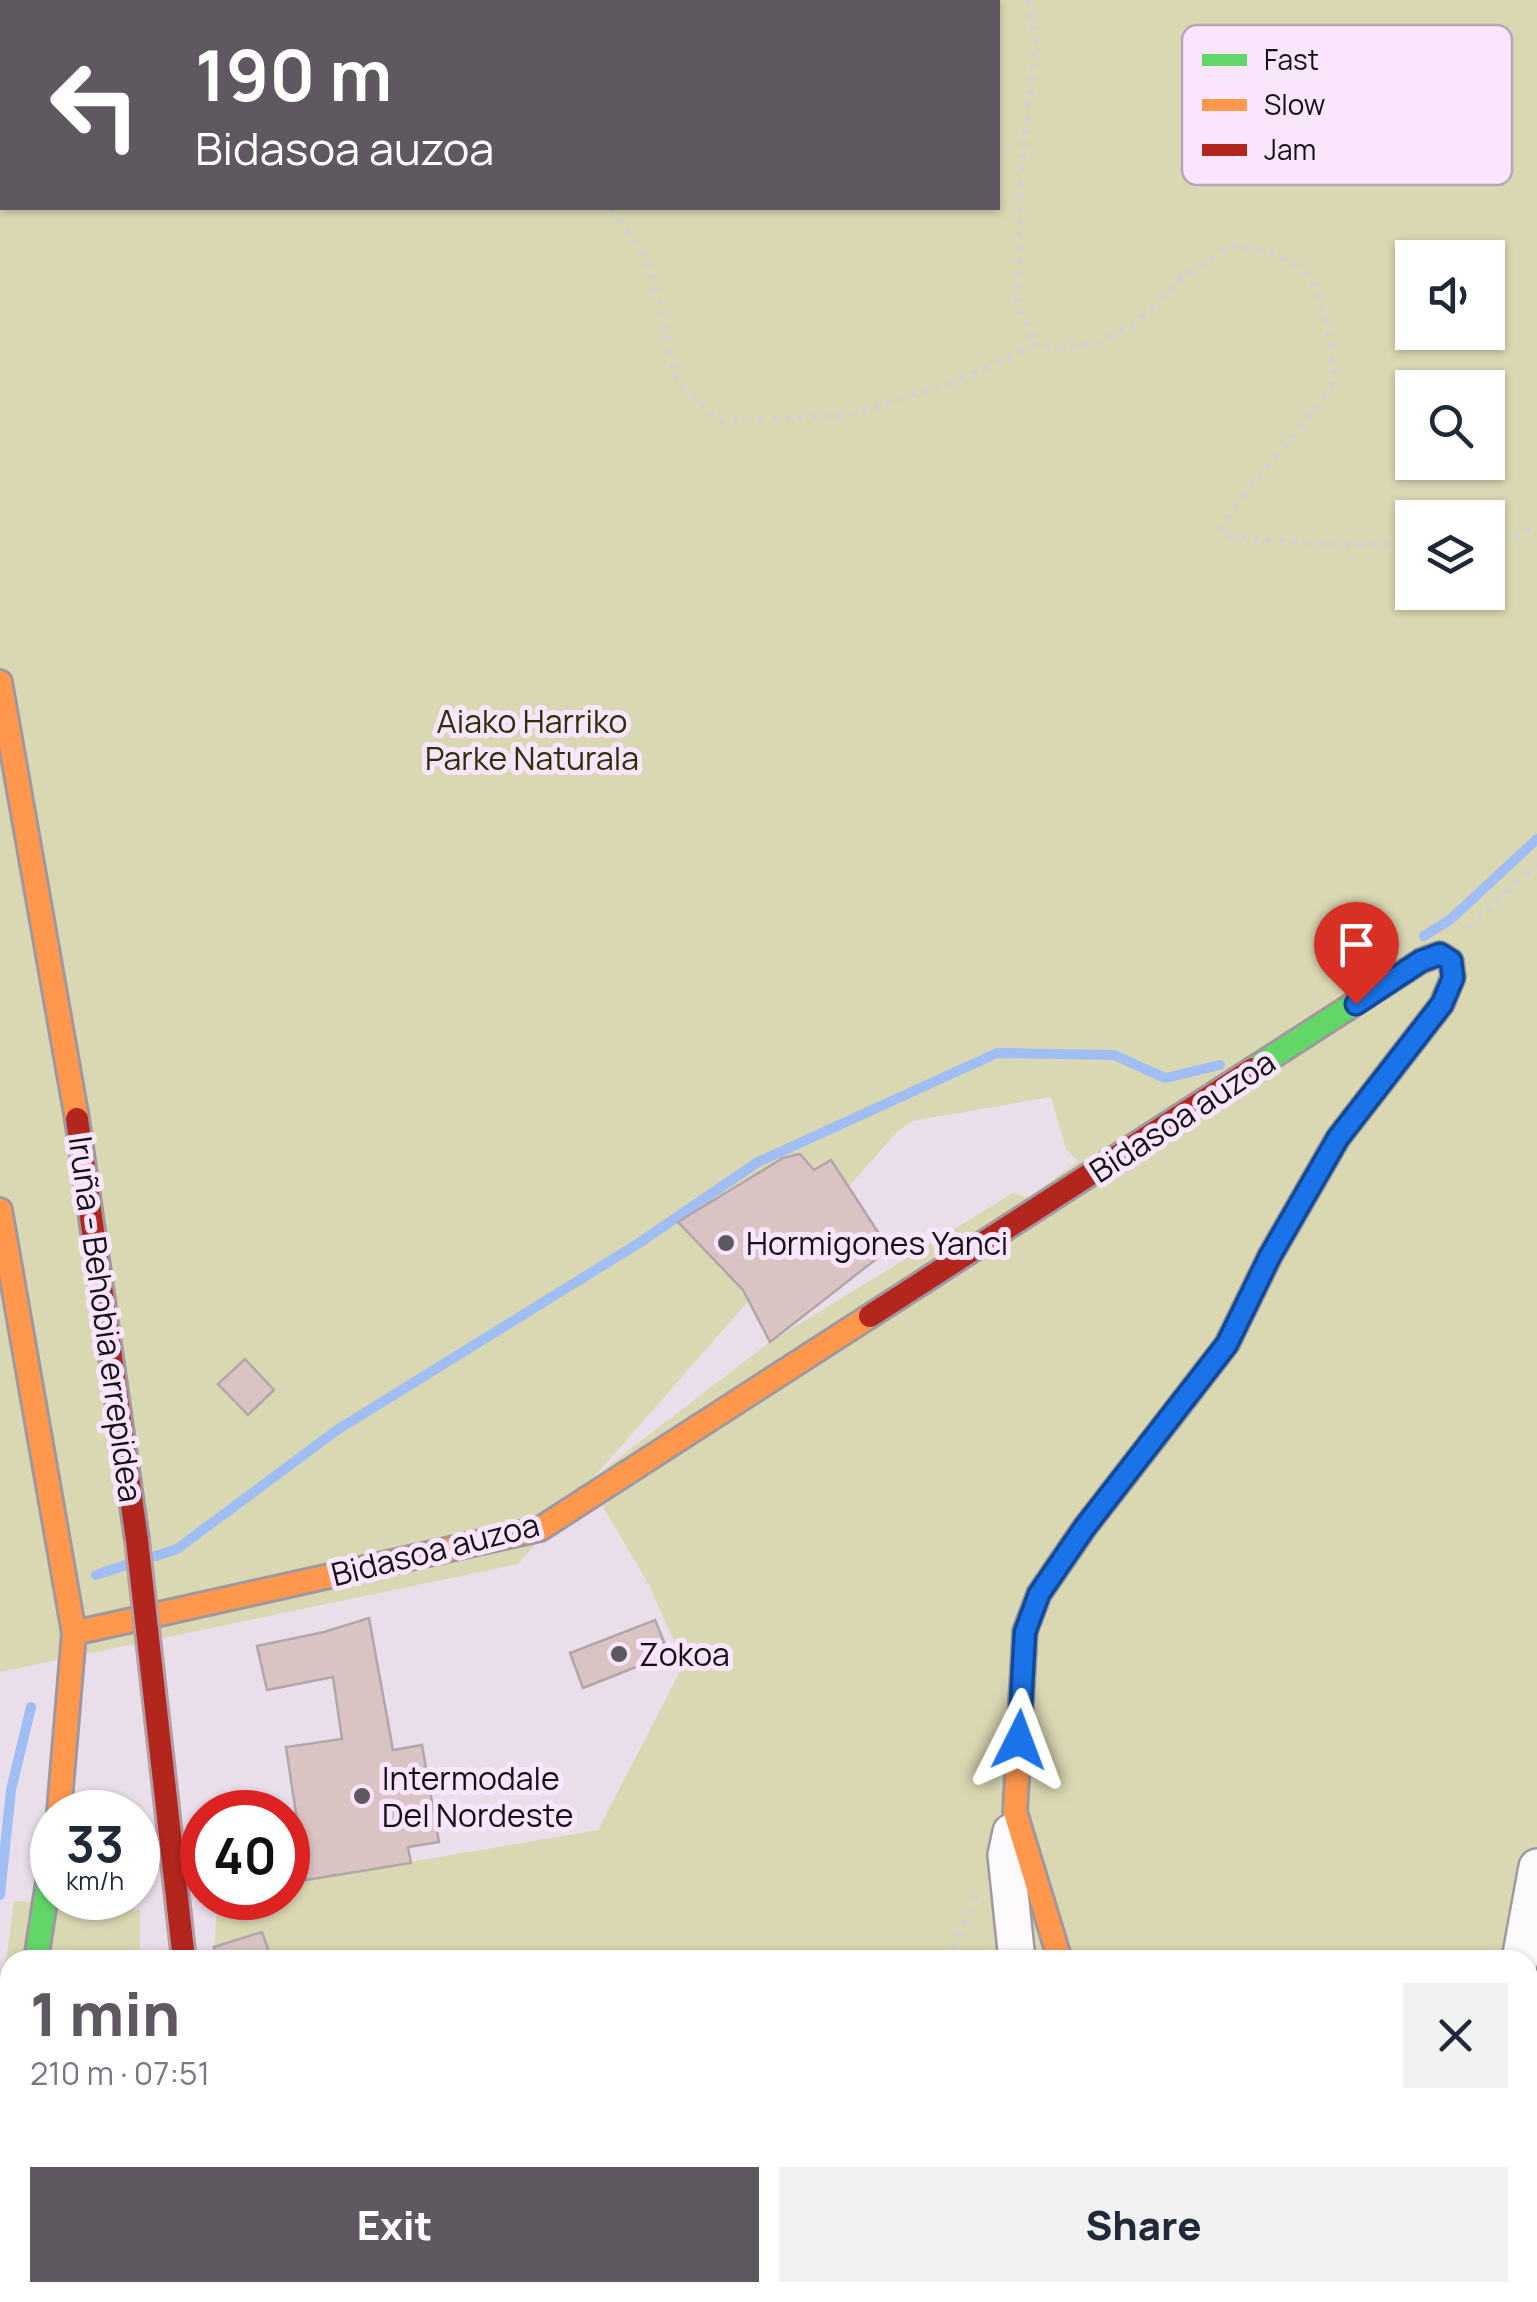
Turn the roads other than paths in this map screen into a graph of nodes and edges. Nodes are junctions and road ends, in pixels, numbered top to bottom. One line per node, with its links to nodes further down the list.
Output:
1 (0, 682): 9 (main road, Iruña - Behobia errepidea, bridge)
2 (0, 1210): 3 (main road)
3 (74, 1634): 4 (main road); 5 (main road, Bidasoa auzoa)
4 (61, 1790)
5 (1016, 1812): 10 (street); 11 (main road)
6 (1537, 1867): 12 (street)
7 (42, 1920): 8 (main road)
8 (38, 1950)
9 (183, 1950)
10 (1016, 1950)
11 (1057, 1950)
12 (1522, 1950)

